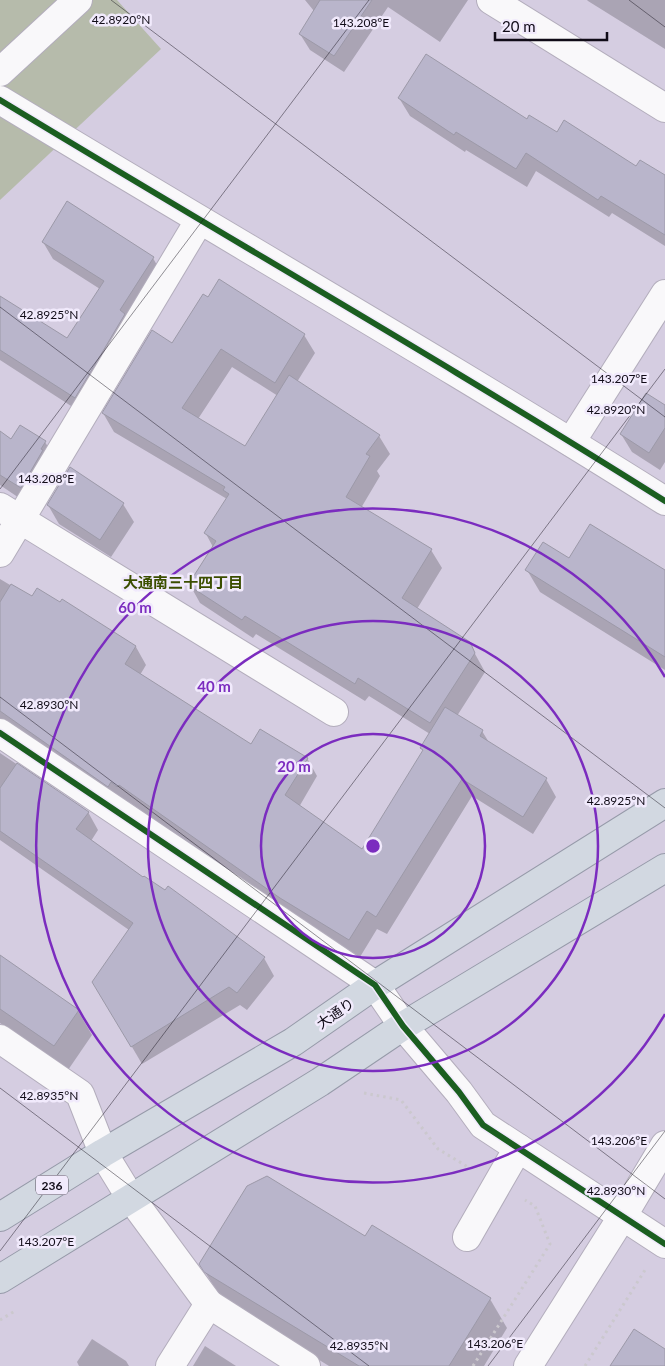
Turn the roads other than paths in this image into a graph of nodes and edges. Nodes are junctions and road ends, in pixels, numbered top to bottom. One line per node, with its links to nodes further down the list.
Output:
1 (78, 0): 3 (street)
2 (491, 0): 5 (street)
3 (0, 72)
4 (0, 100): 6 (street)
5 (665, 108)
6 (200, 221): 8 (street); 10 (street)
7 (665, 294): 8 (street)
8 (570, 442): 9 (street)
9 (665, 501)
10 (11, 514): 11 (street); 12 (street)
11 (0, 554)
12 (334, 712)
13 (0, 732): 16 (street)
14 (665, 803): 16 (highway, 大通り / 236)
15 (665, 868): 17 (highway)
16 (375, 986): 17 (street); 21 (highway, 大通り / 236)
17 (403, 1026): 20 (street); 22 (highway)
18 (0, 1039): 21 (street)
19 (665, 1145): 24 (street)
20 (518, 1148): 24 (street); 25 (street)
21 (103, 1153): 22 (street); 23 (highway, 大通り / 236)
22 (130, 1197): 27 (highway); 28 (street)
23 (0, 1217)
24 (622, 1217): 26 (street); 31 (street)
25 (467, 1237)
26 (664, 1243)
27 (0, 1279)
28 (209, 1304): 29 (street); 30 (street)
29 (170, 1366)
30 (306, 1366)
31 (528, 1366)

